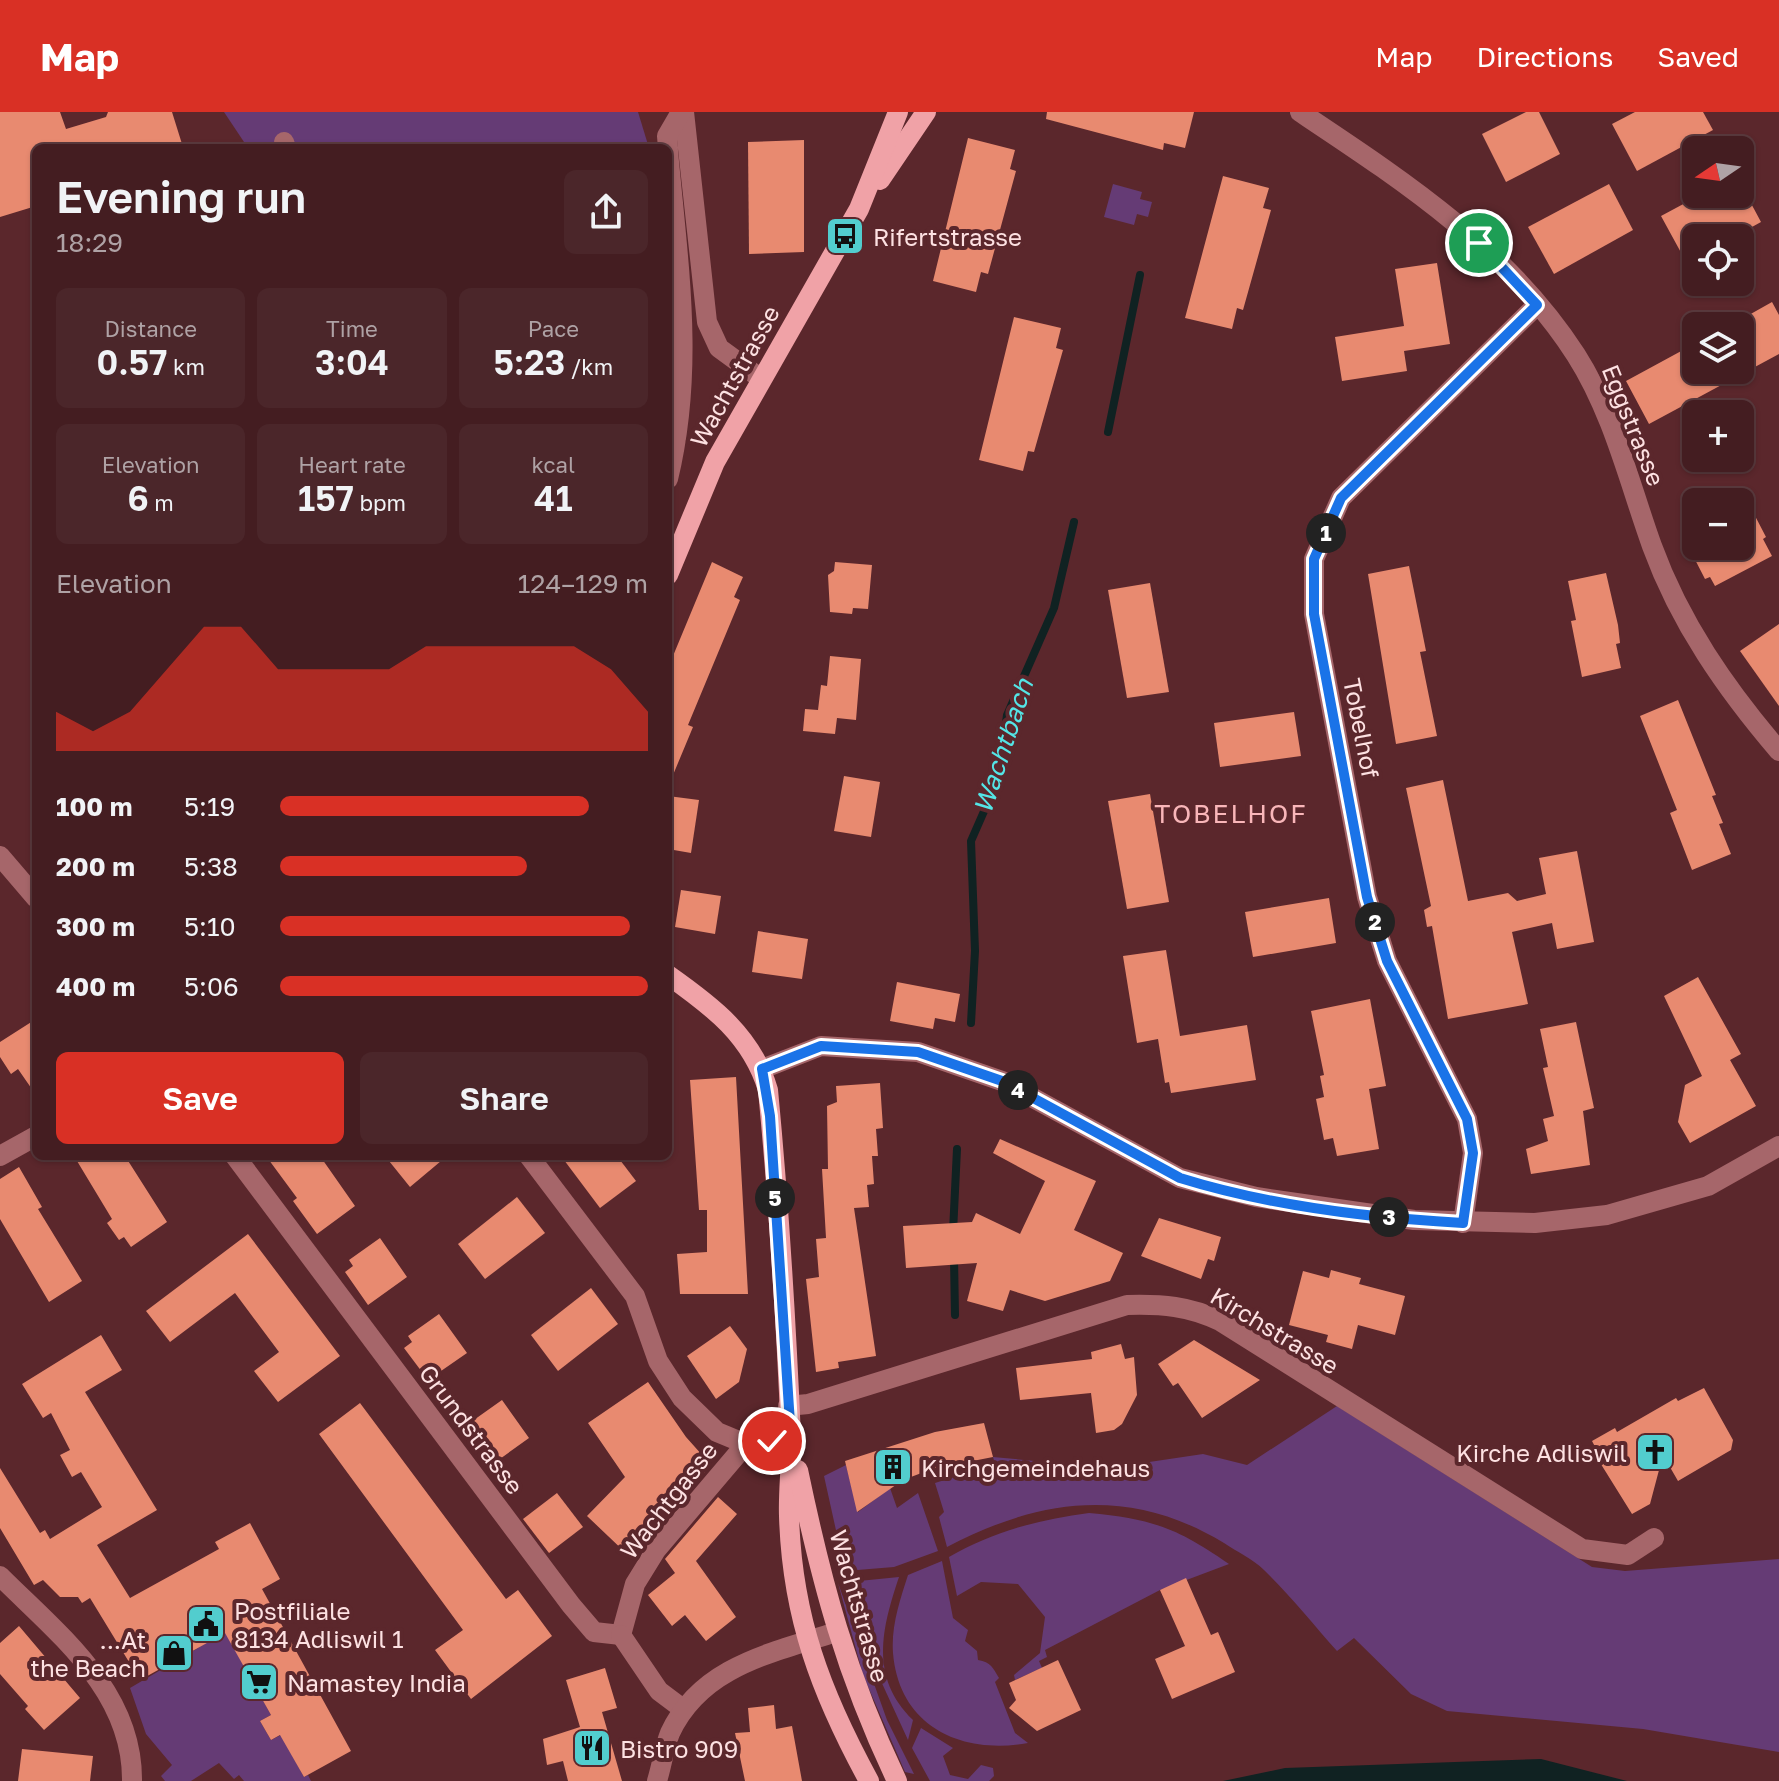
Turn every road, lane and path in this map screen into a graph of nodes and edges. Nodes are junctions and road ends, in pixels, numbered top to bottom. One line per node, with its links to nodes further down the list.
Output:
1 (683, 112): 5 (street); 9 (street)
2 (898, 112): 7 (main road, Wachtstrasse)
3 (926, 112): 7 (main road, Wachtstrasse)
4 (1300, 112): 8 (street, Eggstrasse)
5 (668, 144)
6 (672, 201): 10 (street)
7 (859, 209): 9 (main road, Wachtstrasse)
8 (1537, 305): 12 (street, Eggstrasse); 22 (street, Tobelhof)
9 (760, 378): 11 (main road, Wachtstrasse)
10 (672, 460)
11 (672, 565)
12 (1779, 751)
13 (0, 856): 14 (street)
14 (32, 893)
15 (672, 978): 16 (main road, Wachtstrasse)
16 (762, 1069): 22 (street); 23 (main road, Wachtstrasse)
17 (32, 1138): 19 (street)
18 (1779, 1146): 22 (street)
19 (0, 1156)
20 (238, 1160): 29 (street, Grundstrasse)
21 (532, 1160): 25 (street)
22 (1463, 1223)
23 (788, 1406): 24 (main road, Wachtstrasse); 26 (street, Kirchstrasse)
24 (791, 1439): 25 (street); 28 (main road, Wachtstrasse); 30 (main road, Wachtstrasse)
25 (746, 1444): 29 (street, Wachtgasse)
26 (1654, 1538)
27 (0, 1576): 32 (street)
28 (836, 1632): 30 (street); 35 (main road, Wachtstrasse)
29 (621, 1635): 31 (street)
30 (807, 1642): 31 (street); 34 (main road, Wachtstrasse)
31 (683, 1709): 33 (street)
32 (132, 1781)
33 (657, 1781)
34 (869, 1781)
35 (897, 1781)

